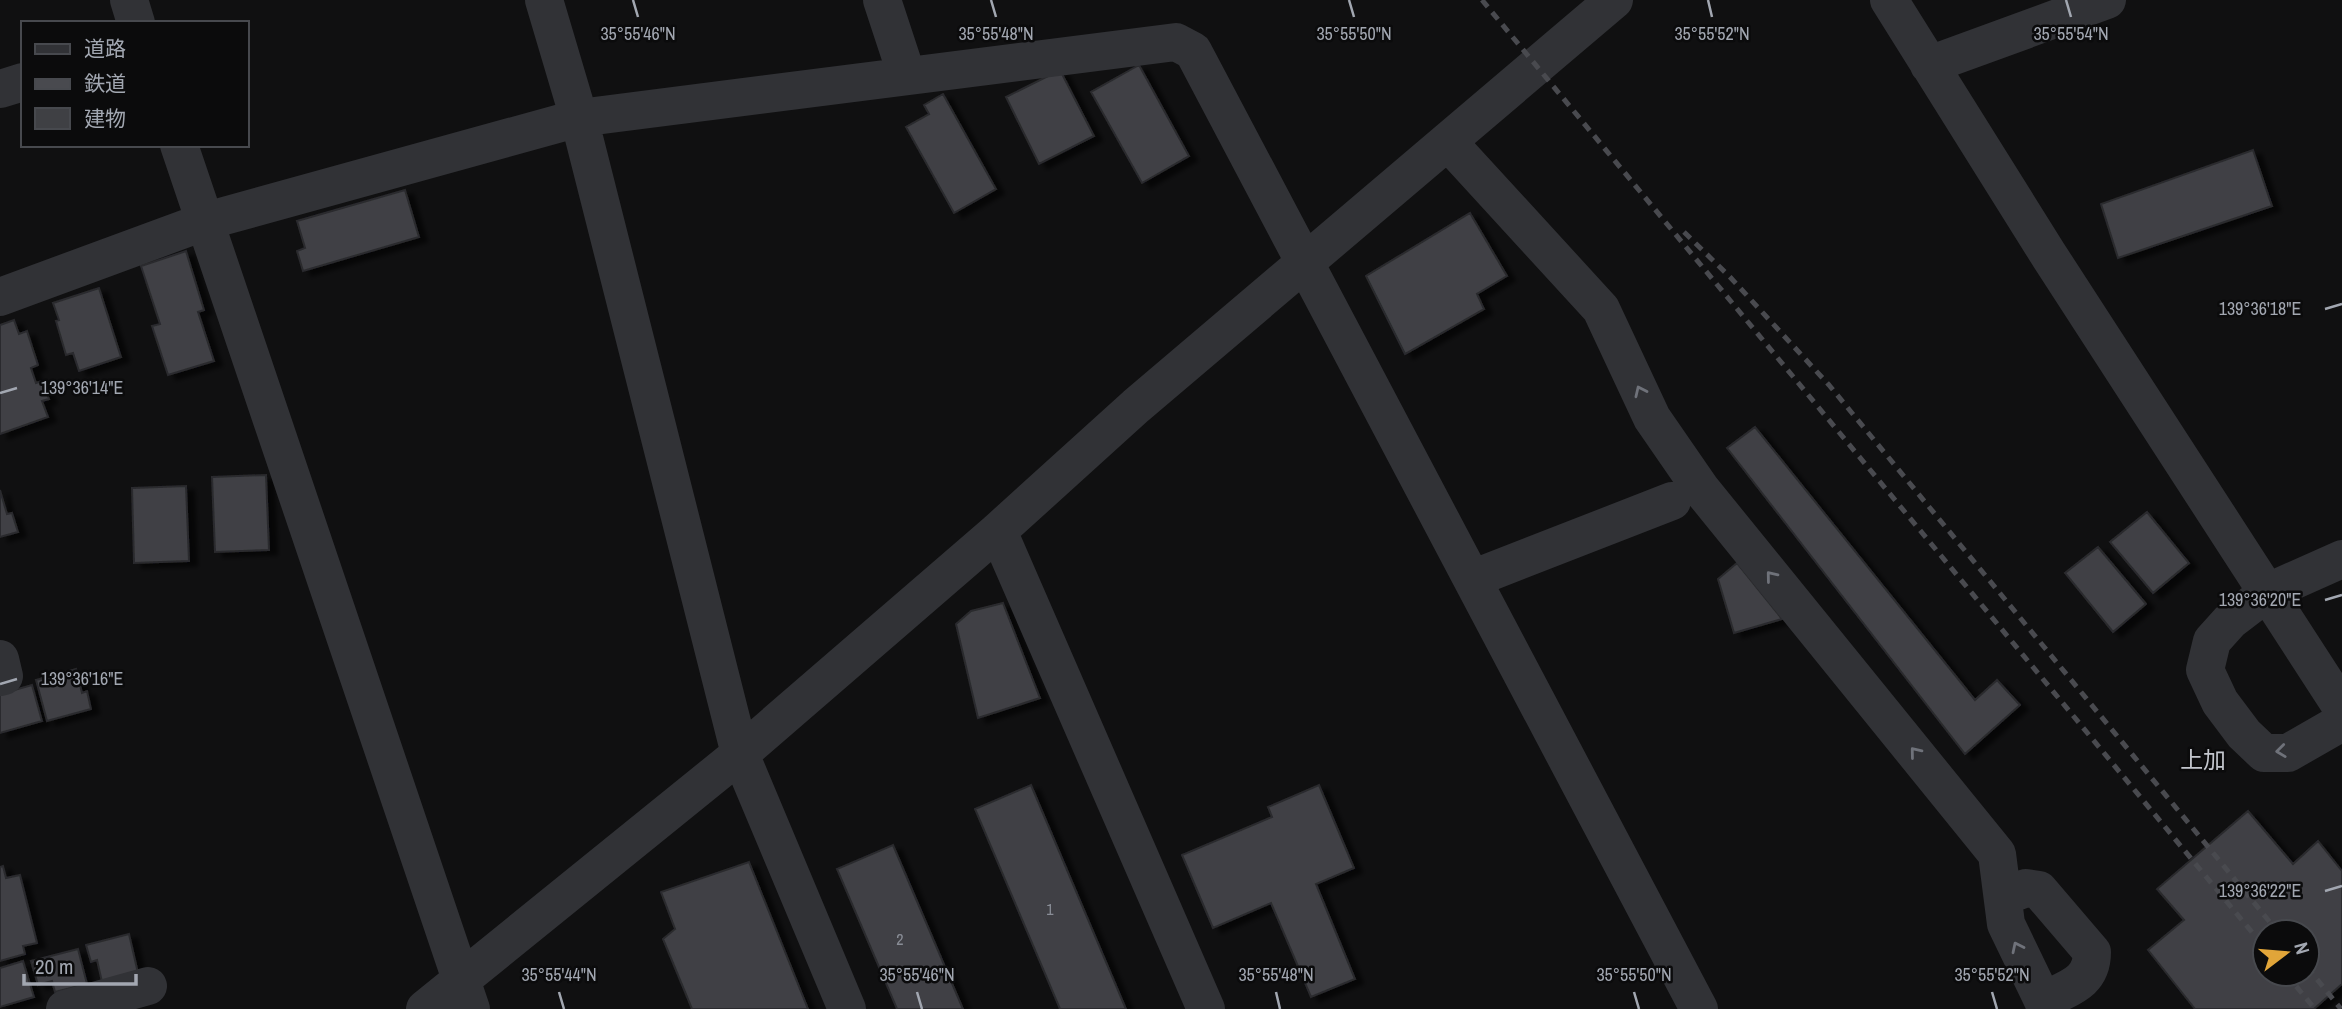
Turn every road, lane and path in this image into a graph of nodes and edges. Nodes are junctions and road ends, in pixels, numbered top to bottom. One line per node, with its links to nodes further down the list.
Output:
1 (129, 0): 7 (street)
2 (544, 0): 12 (street)
3 (882, 0): 9 (street)
4 (1614, 0): 13 (street)
5 (1889, 0): 8 (street)
6 (2107, 0): 8 (street)
7 (135, 21)
8 (1929, 65): 22 (street)
9 (907, 76): 12 (street); 16 (street)
10 (21, 83): 11 (street)
11 (0, 89)
12 (579, 118): 15 (street); 27 (street)
13 (1448, 142): 16 (street); 28 (street, one-way to 13)
14 (180, 147): 15 (street)
15 (206, 221): 17 (street); 30 (street)
16 (1305, 264): 19 (street); 21 (street)
17 (0, 297)
18 (1672, 501): 21 (street)
19 (998, 531): 27 (street); 35 (street)
20 (2342, 559): 22 (street)
21 (1472, 579): 36 (street)
22 (2268, 592): 25 (street); 26 (street, one-way to 22)
23 (0, 659): 24 (street)
24 (0, 677)
25 (2342, 708)
26 (2342, 722)
27 (740, 754): 30 (street); 34 (street)
28 (2003, 897): 31 (street, one-way to 28); 31 (street)
29 (148, 986): 32 (street)
30 (466, 994): 33 (street)
31 (2045, 1005)
32 (65, 1009)
33 (425, 1009)
34 (847, 1009)
35 (1206, 1009)
36 (1699, 1009)

